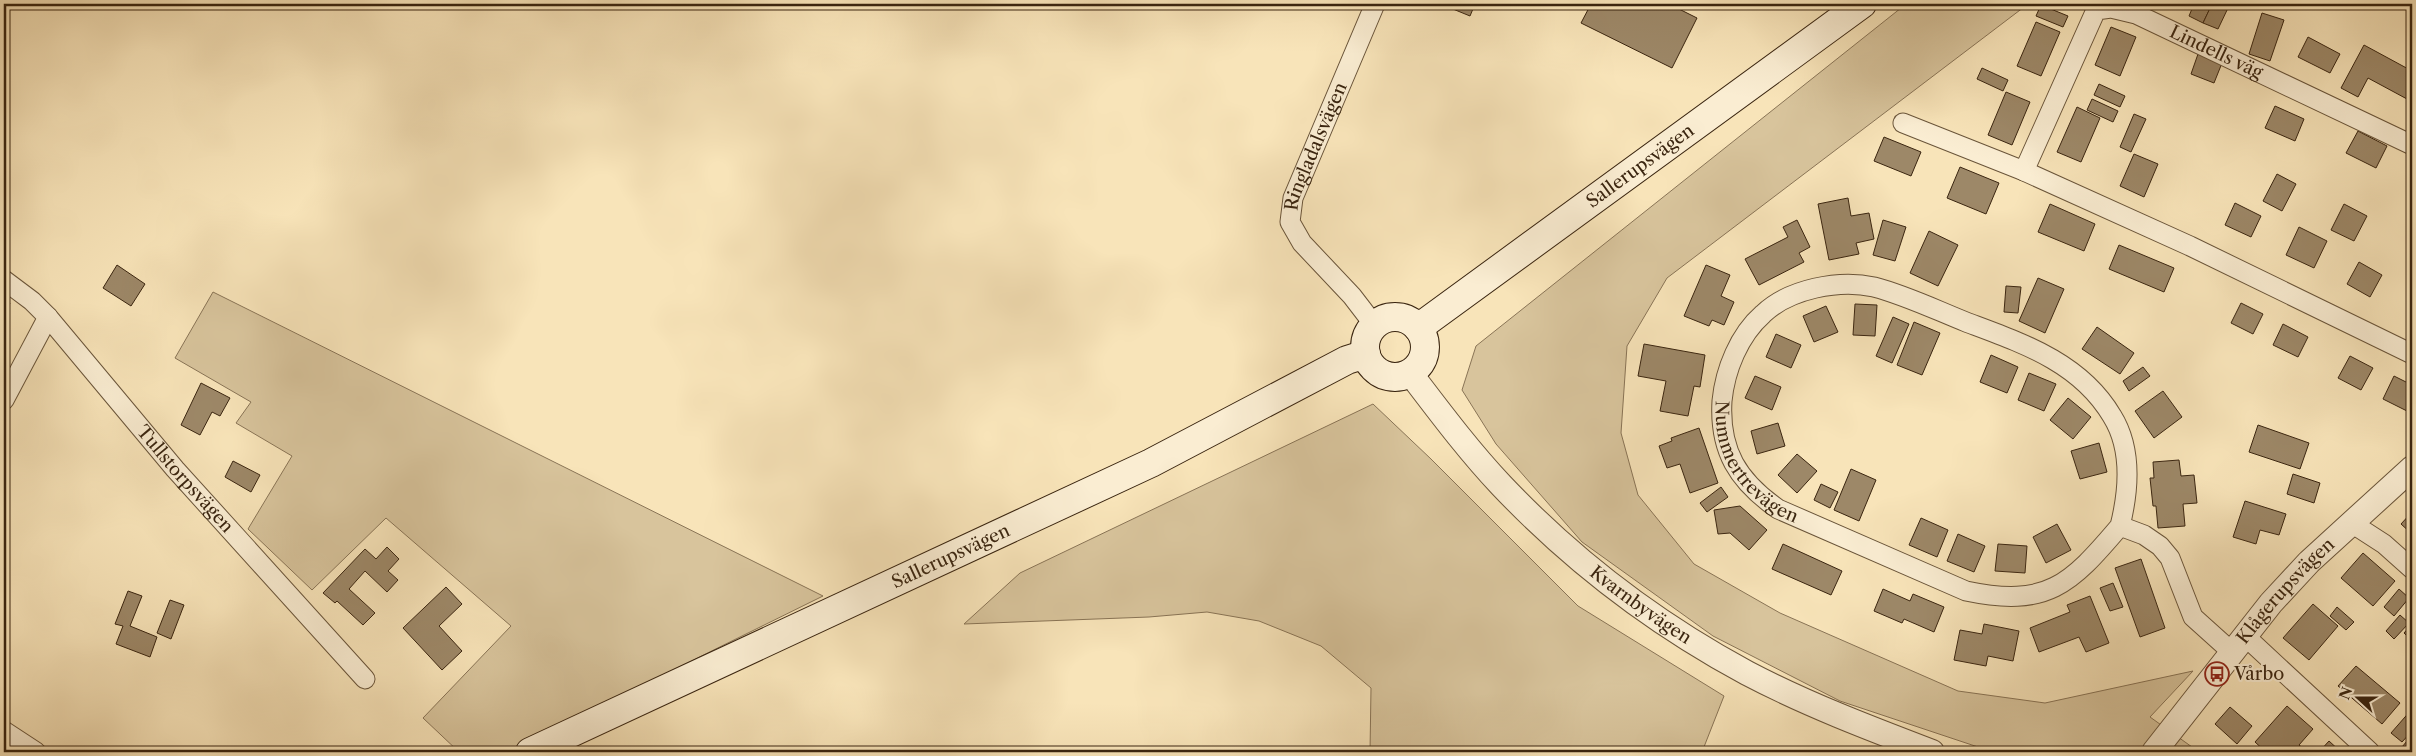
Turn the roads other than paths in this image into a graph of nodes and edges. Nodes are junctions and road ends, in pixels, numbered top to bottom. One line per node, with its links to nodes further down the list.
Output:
1 (1375, 4): 8 (street, Ringladalsvägen)
2 (1862, 4): 9 (main road, Sallerupsvägen)
3 (1903, 123): 5 (street)
4 (2412, 146): 5 (street, Lindells väg)
5 (2024, 171): 11 (street)
6 (4, 280): 7 (street, Tullstorpsvägen)
7 (48, 318): 13 (street); 19 (street, Tullstorpsvägen)
8 (1375, 326): 9 (main road); 10 (main road)
9 (1418, 328): 12 (main road)
10 (1366, 354): 12 (main road); 22 (main road, Sallerupsvägen)
11 (2412, 354)
12 (1410, 373): 23 (street, Kvarnbyvägen)
13 (4, 400)
14 (2412, 468): 15 (street, Klågerupsvägen)
15 (2350, 522): 17 (street); 18 (street, Klågerupsvägen)
16 (2120, 526): 16 (street, Nummertrevägen); 18 (street)
17 (2412, 570)
18 (2240, 645): 24 (street, Klågerupsvägen); 25 (street)
19 (365, 679)
20 (4, 731): 21 (street)
21 (36, 752)
22 (530, 752)
23 (1932, 752)
24 (2154, 752)
25 (2370, 752)

